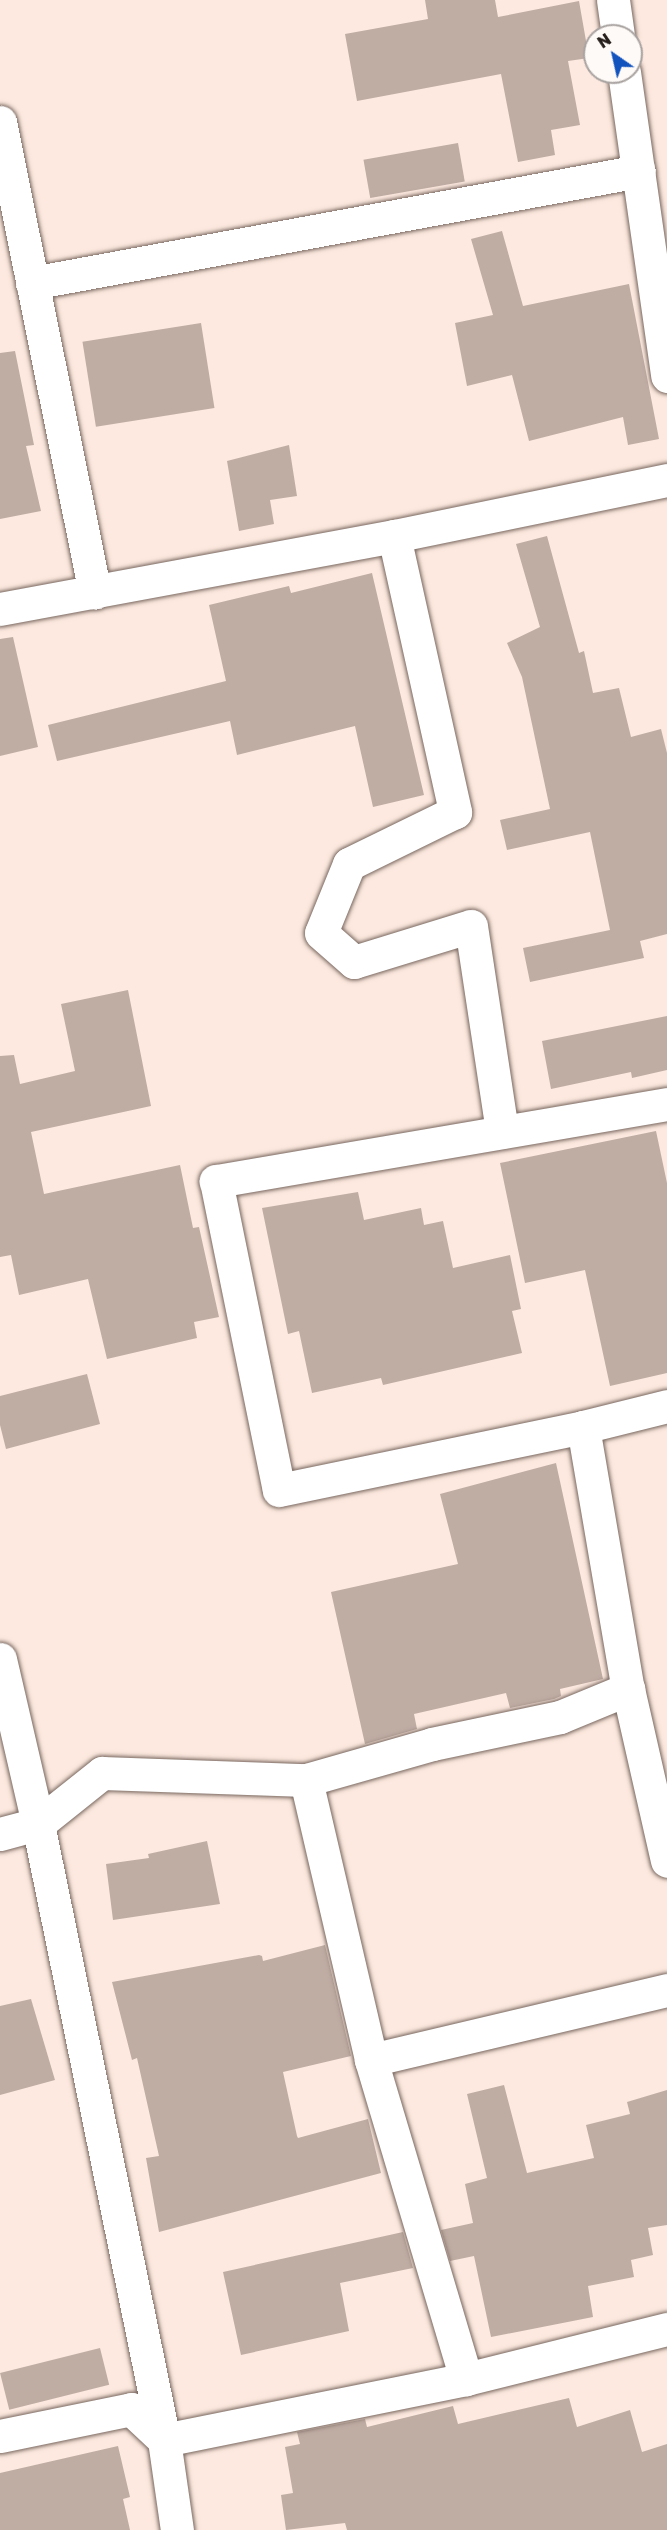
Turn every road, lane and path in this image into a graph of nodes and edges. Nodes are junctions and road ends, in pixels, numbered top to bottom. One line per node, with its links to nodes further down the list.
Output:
1 (613, 0): 2 (street)
2 (616, 24)
3 (626, 84): 5 (street)
4 (0, 122): 6 (street)
5 (639, 171): 6 (street); 7 (street)
6 (32, 284): 10 (street)
7 (667, 376)
8 (667, 480): 9 (street)
9 (394, 536): 10 (street); 13 (street)
10 (94, 593): 11 (street)
11 (0, 609)
12 (667, 1104): 13 (street)
13 (502, 1132): 15 (street)
14 (667, 1406): 15 (street)
15 (583, 1427): 17 (street)
16 (0, 1659): 19 (street)
17 (628, 1689): 18 (street); 21 (street)
18 (306, 1780): 19 (street); 23 (street)
19 (38, 1824): 20 (street); 27 (street)
20 (0, 1834)
21 (667, 1861)
22 (667, 1990): 23 (street)
23 (370, 2060): 25 (street)
24 (667, 2329): 25 (street)
25 (466, 2379): 27 (street)
26 (0, 2436): 27 (street)
27 (164, 2440): 28 (street)
28 (177, 2530)

